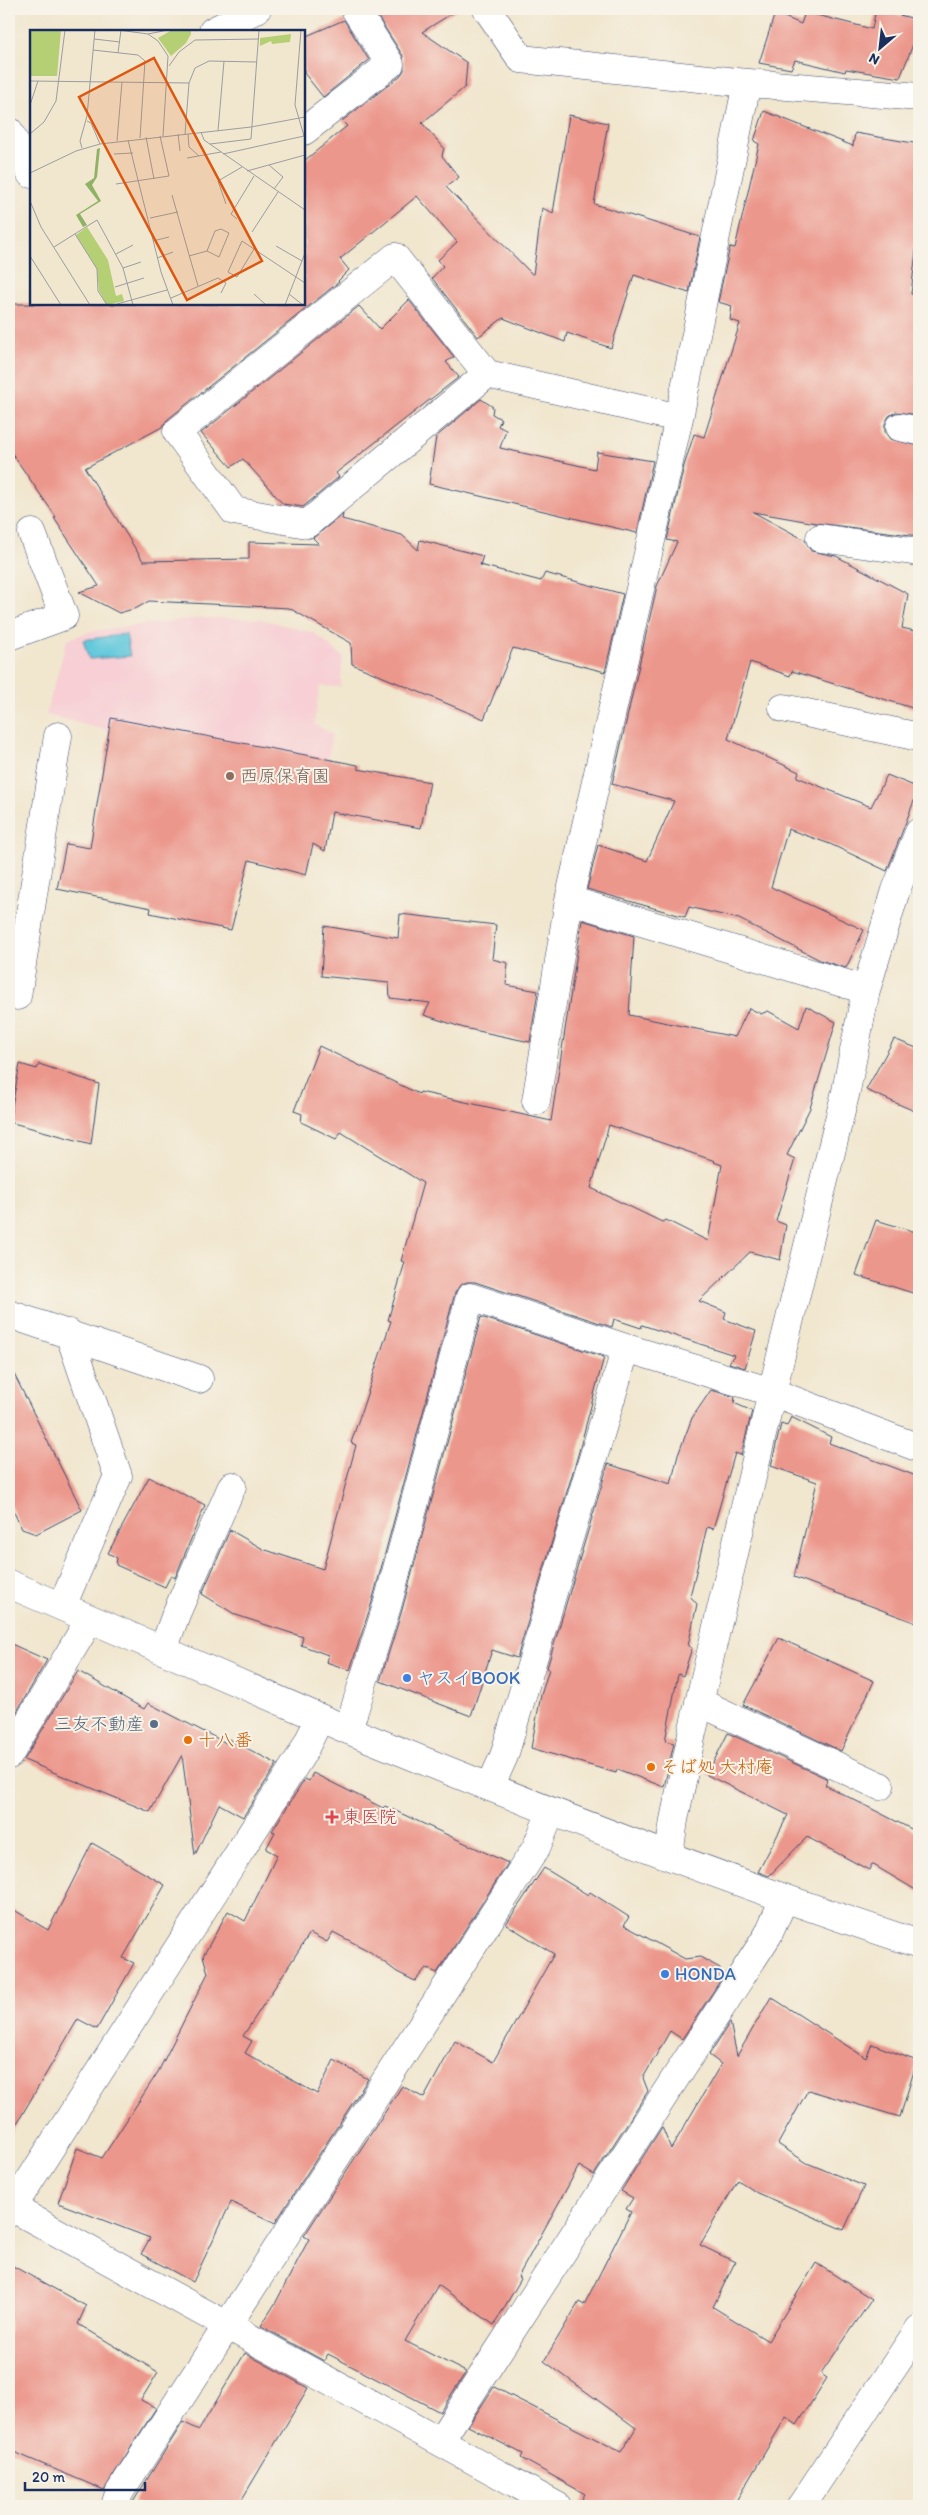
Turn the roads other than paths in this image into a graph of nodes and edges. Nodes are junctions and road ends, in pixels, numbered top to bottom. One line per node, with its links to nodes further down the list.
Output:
1 (257, 9): 4 (street)
2 (355, 9): 7 (street)
3 (487, 9): 5 (street)
4 (215, 30)
5 (747, 83): 6 (street); 11 (street)
6 (919, 97)
7 (305, 130)
8 (19, 141): 9 (street)
9 (30, 171)
10 (487, 374): 10 (street); 11 (street)
11 (680, 418): 20 (street)
12 (32, 533): 15 (street)
13 (820, 538): 14 (street)
14 (919, 552)
15 (9, 636)
16 (783, 708): 18 (street)
17 (58, 736): 22 (street)
18 (919, 737)
19 (919, 832): 21 (street)
20 (569, 900): 21 (street); 23 (street)
21 (866, 990): 28 (street)
22 (9, 994)
23 (536, 1101)
24 (9, 1314): 25 (street)
25 (69, 1334): 27 (street); 32 (street)
26 (626, 1348): 28 (street); 37 (street); 40 (street)
27 (199, 1379)
28 (772, 1392): 29 (street); 35 (street)
29 (919, 1448)
30 (232, 1486): 34 (street)
31 (9, 1584): 32 (street)
32 (62, 1606): 33 (street)
33 (90, 1619): 34 (street); 38 (street)
34 (162, 1650): 36 (street)
35 (699, 1702): 39 (street); 42 (street)
36 (320, 1718): 37 (street); 45 (street)
37 (348, 1730): 40 (street)
38 (9, 1755)
39 (880, 1786)
40 (490, 1787): 41 (street)
41 (551, 1812): 42 (street); 46 (street)
42 (669, 1856): 43 (street)
43 (784, 1899): 44 (street); 48 (street)
44 (919, 1944)
45 (10, 2209): 46 (street)
46 (227, 2327): 48 (street); 49 (street)
47 (919, 2328): 51 (street)
48 (440, 2441): 50 (street)
49 (115, 2506)
50 (557, 2506)
51 (801, 2506)

